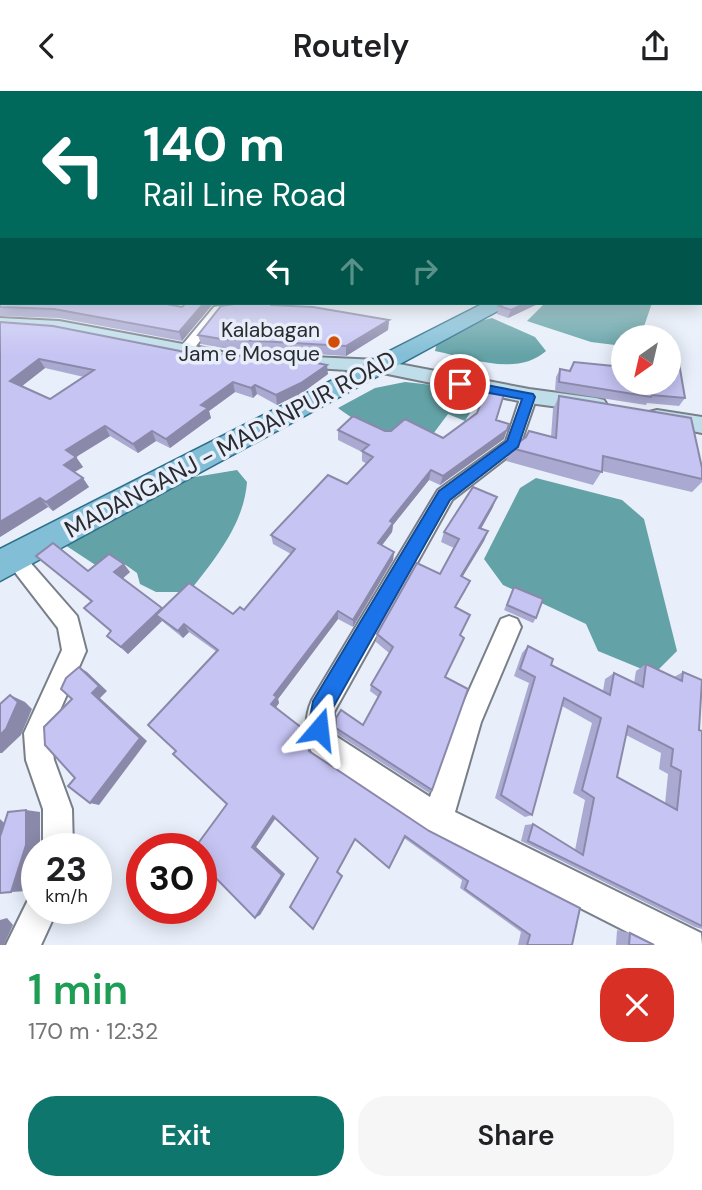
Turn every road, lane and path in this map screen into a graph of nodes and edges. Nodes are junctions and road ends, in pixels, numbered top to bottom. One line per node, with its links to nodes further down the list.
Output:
1 (240, 305): 4 (street)
2 (494, 305): 7 (main road, MADANGANJ - MADANPUR ROAD)
3 (0, 323): 4 (street)
4 (184, 352): 5 (street)
5 (236, 358)
6 (276, 361): 7 (street)
7 (378, 366): 8 (street); 12 (main road, MADANGANJ - MADANPUR ROAD)
8 (529, 397): 9 (street); 14 (street)
9 (614, 408)
10 (639, 414): 11 (street)
11 (695, 428)
12 (7, 562): 15 (street)
13 (509, 627): 14 (street)
14 (438, 819): 18 (street)
15 (61, 833)
16 (34, 924): 17 (street)
17 (23, 945)
18 (690, 945)

